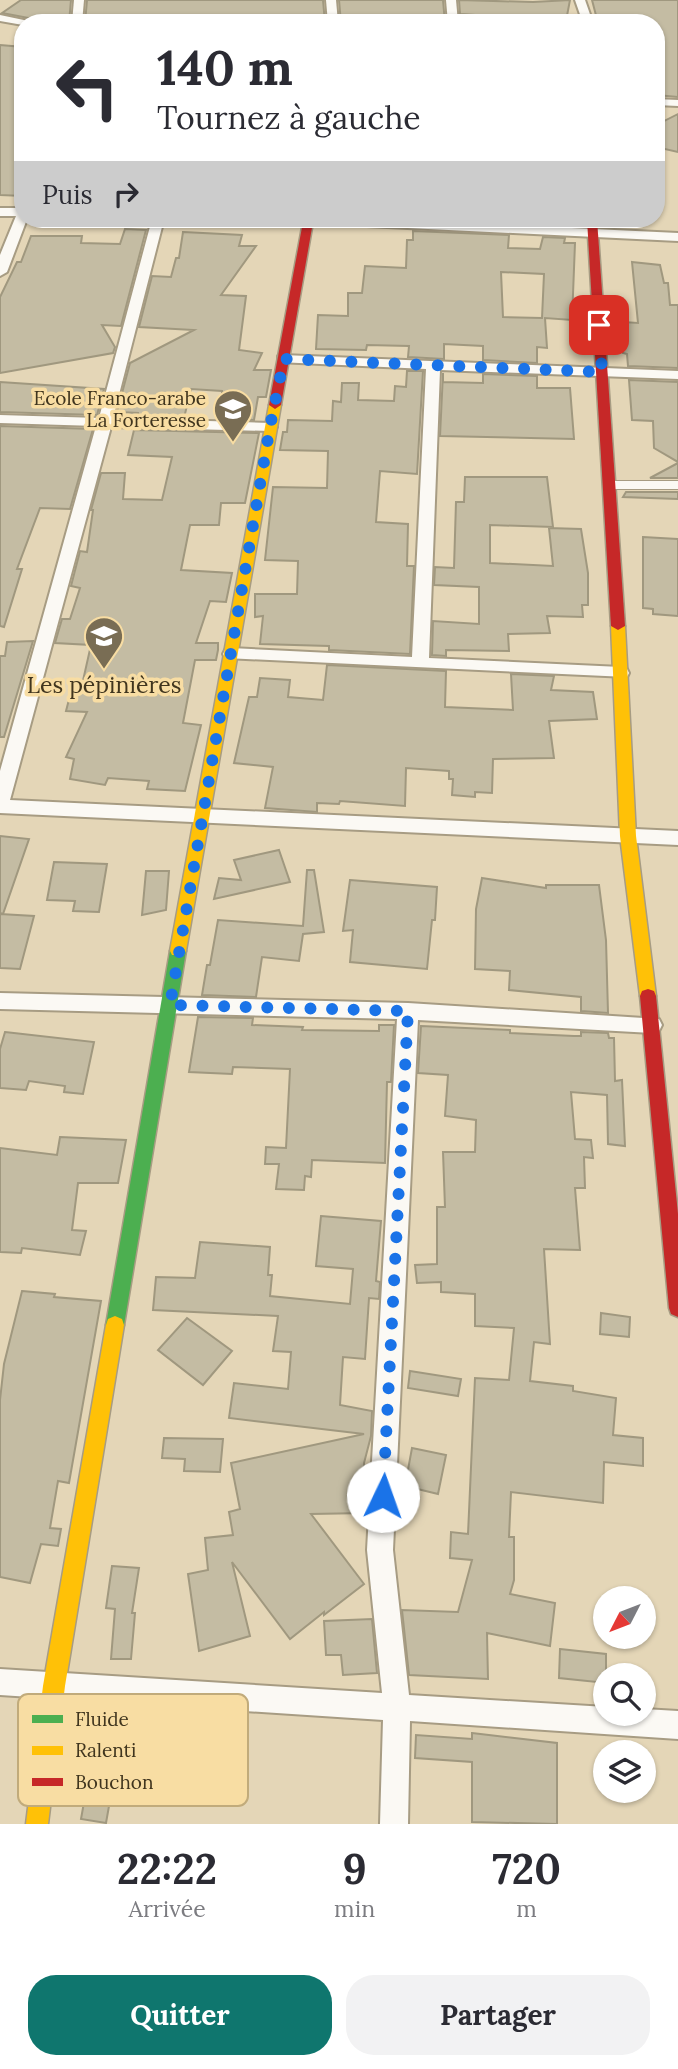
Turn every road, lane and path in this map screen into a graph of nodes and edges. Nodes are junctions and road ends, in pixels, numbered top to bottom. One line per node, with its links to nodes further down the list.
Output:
1 (17, 228): 7 (street)
2 (156, 228): 13 (street)
3 (307, 228): 8 (street)
4 (592, 228): 10 (street)
5 (614, 228): 6 (street)
6 (678, 237)
7 (0, 272)
8 (284, 359): 9 (street); 14 (street)
9 (433, 367): 10 (street); 18 (street)
10 (602, 372): 11 (street); 15 (street)
11 (678, 375)
12 (0, 419): 13 (street)
13 (104, 422): 14 (street); 20 (street)
14 (270, 427): 17 (street)
15 (609, 485): 16 (lane); 19 (street)
16 (678, 485)
17 (231, 654): 18 (street); 21 (street)
18 (420, 661): 19 (street)
19 (621, 673): 22 (street)
20 (0, 805): 21 (street)
21 (201, 816): 22 (street); 25 (street)
22 (628, 836): 23 (street); 27 (street)
23 (678, 838)
24 (0, 1001): 25 (street)
25 (170, 1005): 26 (street); 30 (street)
26 (408, 1011): 27 (street); 34 (street)
27 (652, 1025): 28 (street)
28 (678, 1308)
29 (0, 1682): 30 (street)
30 (54, 1686): 31 (street); 32 (street)
31 (53, 1694)
32 (185, 1694)
33 (248, 1698): 34 (street)
34 (397, 1707): 35 (street); 38 (street)
35 (678, 1725)
36 (39, 1806): 37 (street)
37 (37, 1824)
38 (394, 1824)

